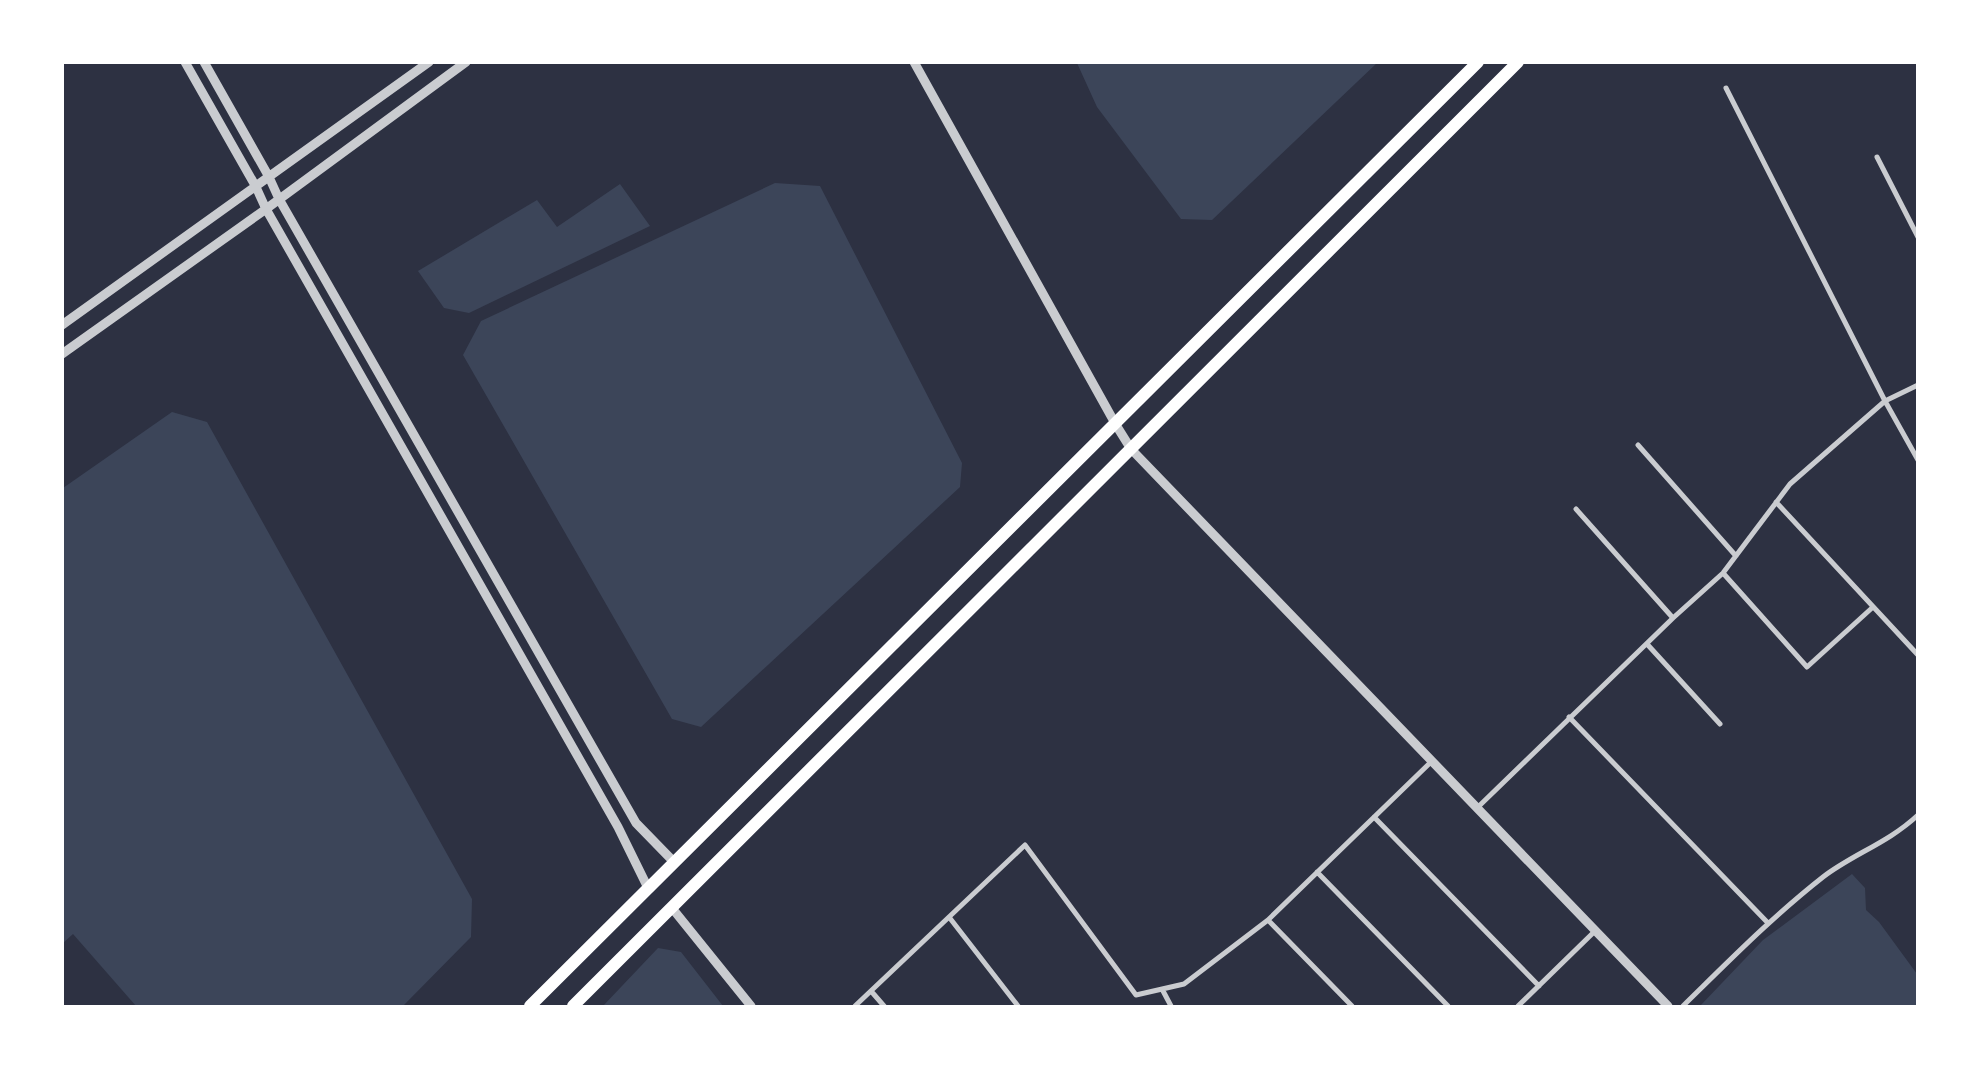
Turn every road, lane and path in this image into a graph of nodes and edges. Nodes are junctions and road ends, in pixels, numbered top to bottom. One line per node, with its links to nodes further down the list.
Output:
1 (184, 62): 11 (street)
2 (204, 62): 10 (street)
3 (429, 62): 10 (street)
4 (466, 62): 12 (street)
5 (914, 62): 19 (street)
6 (1478, 62): 19 (main road)
7 (1518, 62): 21 (main road)
8 (1726, 88): 18 (street)
9 (1877, 158): 14 (street)
10 (269, 177): 11 (street); 12 (street)
11 (256, 187): 13 (street); 15 (street)
12 (279, 199): 13 (street); 37 (street)
13 (266, 209): 16 (street); 39 (street)
14 (1918, 237)
15 (62, 325)
16 (62, 354)
17 (1918, 385): 18 (street)
18 (1885, 401): 22 (street); 23 (street)
19 (1116, 425): 21 (street); 37 (main road)
20 (1638, 445): 25 (street)
21 (1132, 449): 33 (street); 40 (main road)
22 (1918, 460)
23 (1776, 502): 25 (street); 27 (street)
24 (1576, 509): 28 (street)
25 (1736, 556): 26 (street)
26 (1723, 573): 27 (street); 28 (street)
27 (1874, 607): 30 (street)
28 (1673, 618): 29 (street)
29 (1647, 644): 31 (street); 32 (street)
30 (1918, 655)
31 (1569, 718): 34 (street); 43 (street)
32 (1720, 724)
33 (1432, 761): 34 (street); 36 (street)
34 (1477, 808): 44 (street)
35 (1918, 815): 43 (street)
36 (1374, 817): 38 (street); 45 (street)
37 (674, 862): 39 (main road)
38 (1317, 872): 42 (street); 56 (street)
39 (648, 888): 48 (main road)
40 (672, 908): 49 (main road); 50 (street)
41 (949, 917): 46 (street); 47 (street); 53 (street)
42 (1268, 920): 46 (street); 55 (street)
43 (1768, 923): 59 (street)
44 (1595, 931): 45 (street); 58 (street)
45 (1539, 986): 57 (street)
46 (1162, 989): 54 (street)
47 (872, 991): 51 (street); 52 (street)
48 (530, 1006)
49 (573, 1006)
50 (751, 1006)
51 (855, 1006)
52 (884, 1006)
53 (1018, 1006)
54 (1171, 1006)
55 (1352, 1006)
56 (1448, 1006)
57 (1518, 1006)
58 (1668, 1006)
59 (1683, 1006)

